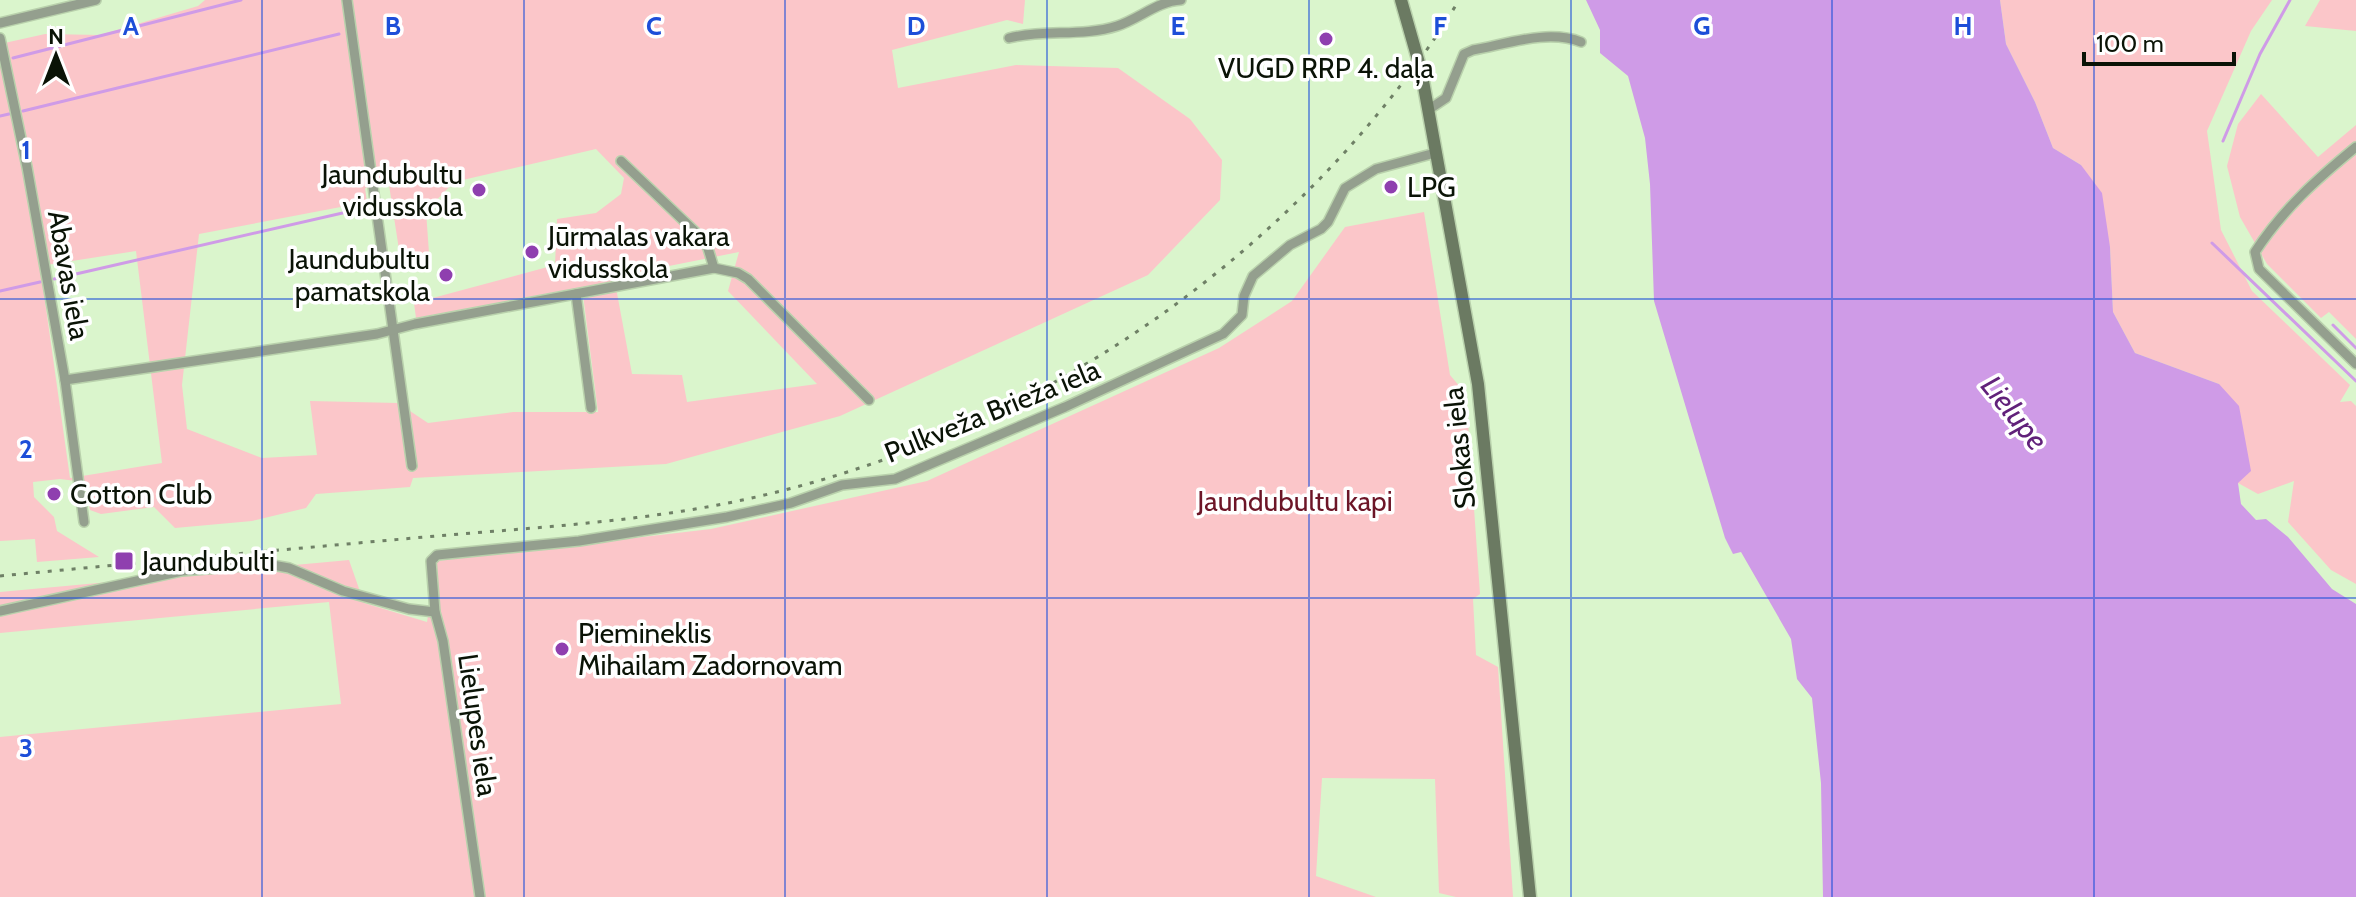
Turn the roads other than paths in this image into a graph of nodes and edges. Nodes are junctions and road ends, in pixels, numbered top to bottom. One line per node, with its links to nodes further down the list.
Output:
1 (96, 0): 6 (street)
2 (347, 0): 16 (street)
3 (1168, 0): 4 (street); 8 (street)
4 (1181, 0)
5 (1401, 0): 10 (main road, Slokas iela)
6 (0, 23)
7 (0, 38): 18 (street, Abavas iela)
8 (1009, 38)
9 (1581, 42): 10 (street)
10 (1428, 110): 12 (main road, Slokas iela)
11 (2356, 147): 17 (street)
12 (1435, 153): 23 (street, Pulkveža Brieža iela); 27 (main road, Slokas iela)
13 (621, 161): 14 (street)
14 (714, 268): 15 (street); 19 (street)
15 (576, 294): 16 (street); 20 (street)
16 (393, 330): 18 (street); 21 (street)
17 (2356, 364)
18 (65, 380): 22 (street, Abavas iela)
19 (869, 400)
20 (591, 408)
21 (412, 466)
22 (84, 522)
23 (431, 561): 25 (street, Lielupes iela)
24 (0, 611): 25 (street)
25 (435, 612): 26 (street, Lielupes iela)
26 (480, 897)
27 (1530, 897)

